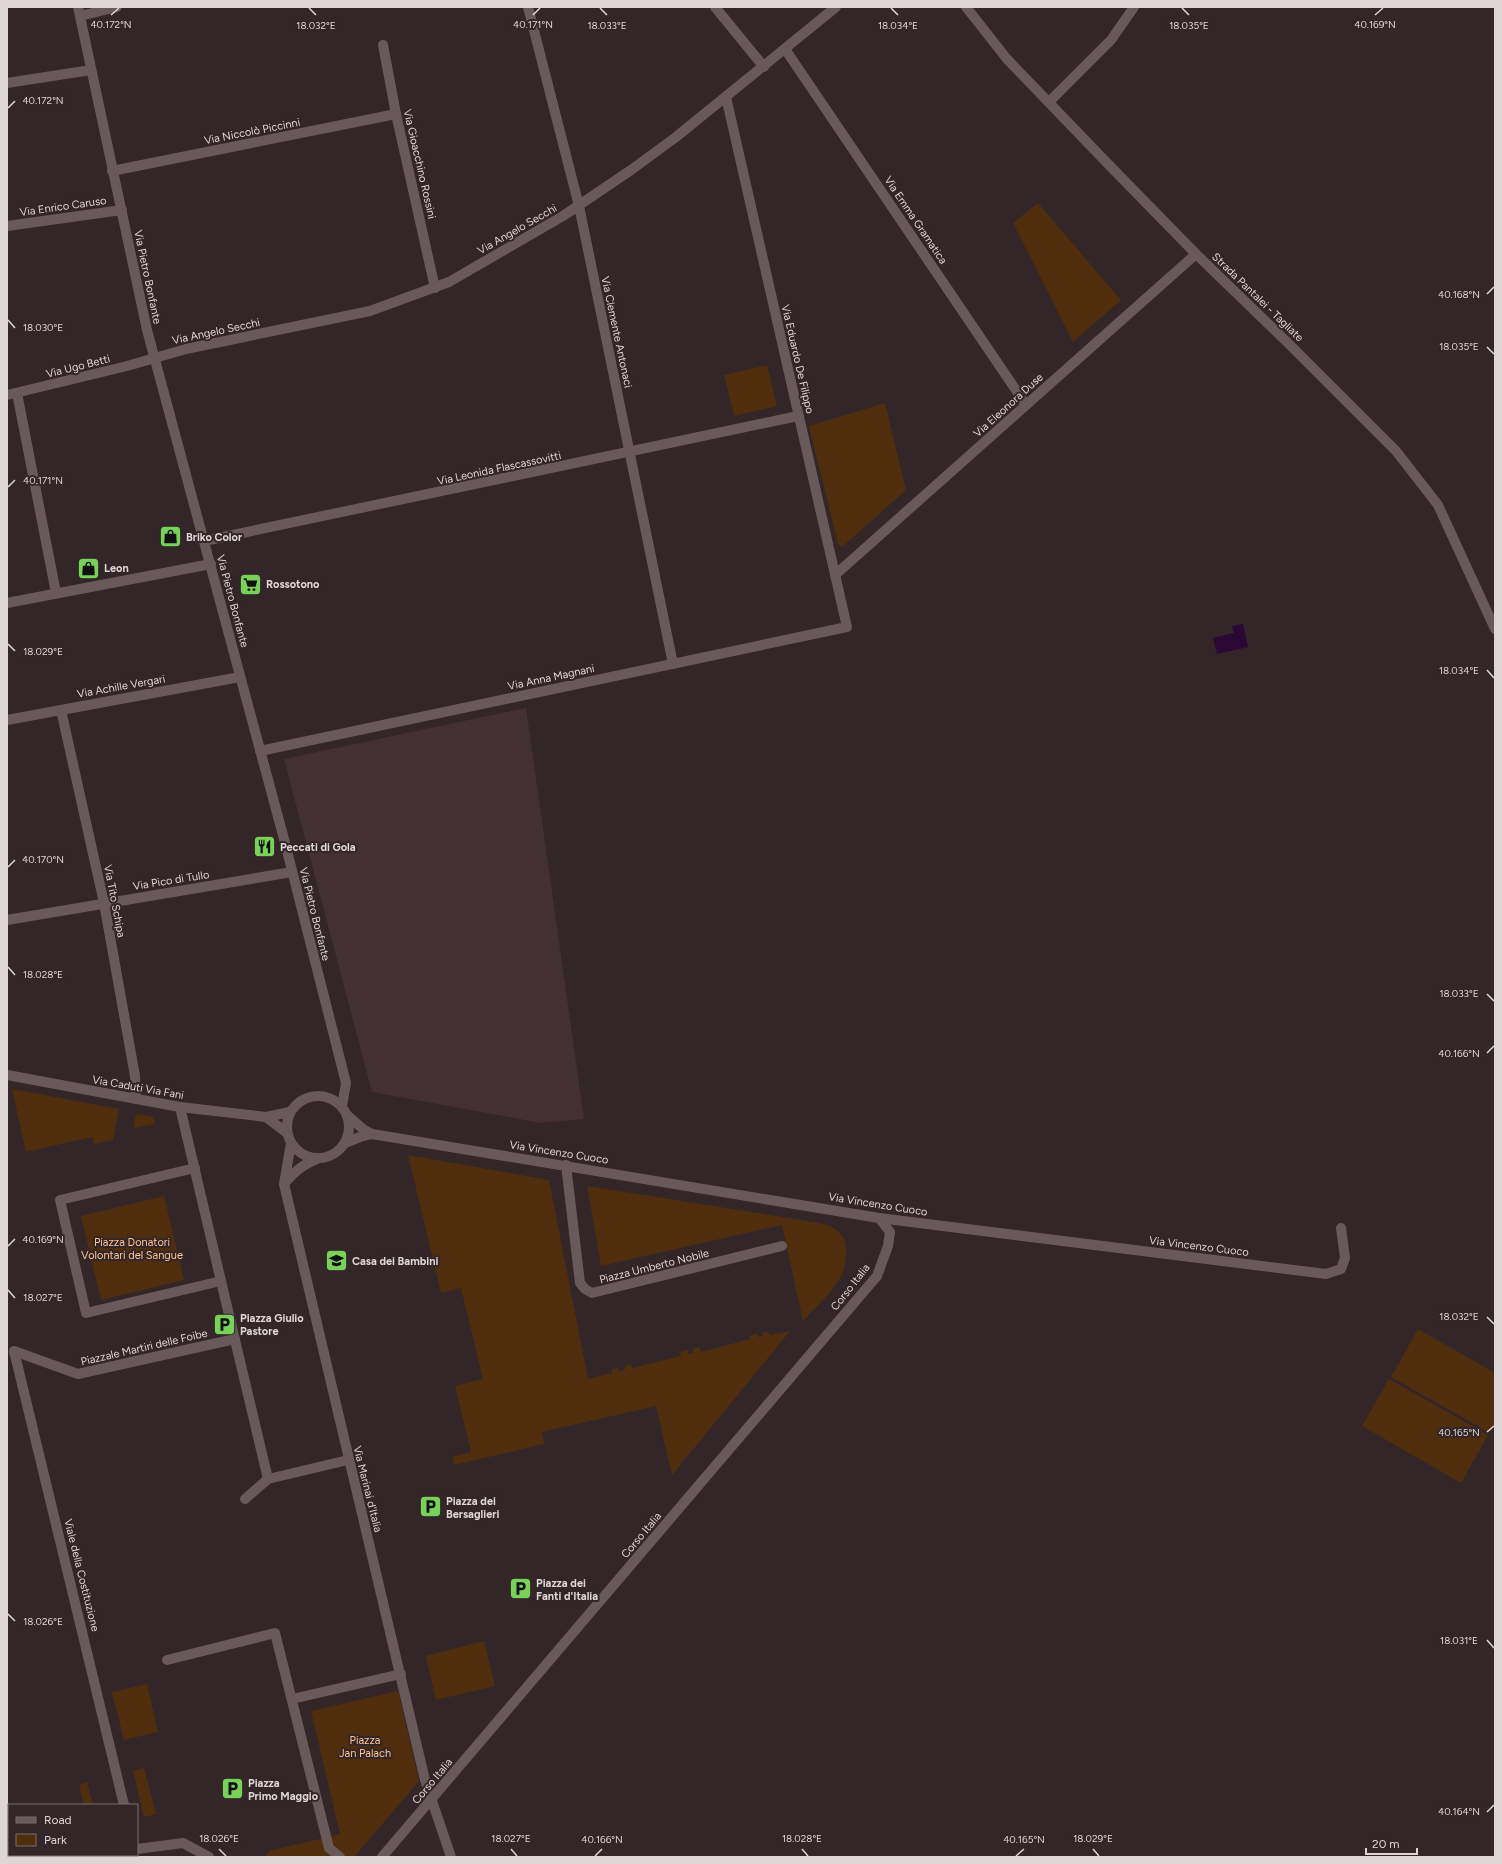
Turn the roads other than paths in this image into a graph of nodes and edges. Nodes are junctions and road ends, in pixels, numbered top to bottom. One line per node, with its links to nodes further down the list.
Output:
1 (117, 7): 7 (street)
2 (528, 7): 17 (street, Via Clemente Antonaci)
3 (715, 7): 10 (street)
4 (836, 7): 9 (street, Via Angelo Secchi)
5 (966, 7): 14 (street, Strada Pantalei - Tagliate)
6 (1134, 7): 14 (street)
7 (79, 12): 11 (street, Via Pietro Bonfante)
8 (383, 45): 15 (street, Via Gioacchino Rossini)
9 (785, 49): 10 (street, Via Angelo Secchi); 24 (street, Via Emma Gramatica)
10 (764, 67): 13 (street, Via Angelo Secchi)
11 (91, 70): 12 (street); 16 (street, Via Pietro Bonfante)
12 (7, 83)
13 (726, 97): 17 (street, Via Angelo Secchi); 25 (street, Via Eduardo De Filippo)
14 (1049, 102): 20 (street, Strada Pantalei - Tagliate)
15 (396, 114): 16 (street, Via Niccolò Piccinni); 21 (street, Via Gioacchino Rossini)
16 (112, 171): 18 (street, Via Pietro Bonfante)
17 (579, 206): 21 (street, Via Angelo Secchi); 26 (street, Via Clemente Antonaci)
18 (122, 210): 19 (street, Via Enrico Caruso); 22 (street, Via Pietro Bonfante)
19 (7, 226)
20 (1196, 254): 24 (street, Via Eleonora Duse); 33 (street, Strada Pantalei - Tagliate)
21 (435, 288): 22 (street, Via Angelo Secchi)
22 (155, 358): 23 (street, Via Ugo Betti); 27 (street, Via Pietro Bonfante)
23 (12, 394): 30 (street)
24 (1026, 405): 29 (street, Via Eleonora Duse)
25 (798, 416): 26 (street, Via Leonida Flascassovitti); 29 (street, Via Eduardo De Filippo)
26 (630, 453): 27 (street, Via Leonida Flascassovitti); 34 (street, Via Clemente Antonaci)
27 (204, 541): 28 (street, Via Pietro Bonfante)
28 (211, 564): 30 (street); 35 (street, Via Pietro Bonfante)
29 (835, 575): 32 (street, Via Eduardo De Filippo)
30 (56, 593): 31 (street)
31 (7, 603)
32 (847, 627): 34 (street, Via Anna Magnani)
33 (1495, 629)
34 (673, 664): 38 (street, Via Anna Magnani)
35 (240, 677): 36 (street, Via Achille Vergari); 38 (street, Via Pietro Bonfante)
36 (61, 710): 37 (street, Via Achille Vergari); 40 (street, Via Tito Schipa)
37 (7, 720)
38 (260, 751): 39 (street, Via Pietro Bonfante)
39 (292, 872): 40 (street, Via Pico di Tullo); 45 (street, Via Pietro Bonfante)
40 (104, 903): 41 (street, Via Pico di Tullo); 43 (street, Via Tito Schipa)
41 (7, 920)
42 (7, 1075): 43 (street, Via Caduti Via Fani)
43 (136, 1099): 44 (street, Via Caduti Via Fani)
44 (180, 1107): 47 (street, Via Caduti Via Fani); 54 (street)
45 (345, 1110): 46 (street); 49 (street, Via Vincenzo Cuoco); 51 (street)
46 (290, 1112): 47 (street, Via Caduti Via Fani); 48 (street)
47 (266, 1117): 48 (street)
48 (287, 1133): 50 (street)
49 (372, 1134): 51 (street, Via Vincenzo Cuoco); 53 (street, Via Vincenzo Cuoco)
50 (291, 1143): 52 (street); 55 (street, Via Marinai d'Italia)
51 (345, 1143): 52 (street)
52 (318, 1158): 55 (street)
53 (566, 1165): 56 (street, Via Vincenzo Cuoco); 58 (street, Piazza Umberto Nobile)
54 (195, 1168): 59 (street); 59 (street)
55 (284, 1184): 62 (street, Via Marinai d'Italia)
56 (880, 1218): 57 (street, Via Vincenzo Cuoco); 68 (street, Corso Italia)
57 (1341, 1228)
58 (782, 1246)
59 (221, 1281): 60 (street)
60 (235, 1339): 61 (street, Piazzale Martiri delle Foibe); 63 (street)
61 (11, 1352): 69 (street, Viale della Costituzione)
62 (348, 1460): 63 (street); 66 (street, Via Marinai d'Italia)
63 (268, 1479): 64 (street)
64 (245, 1499)
65 (167, 1660): 67 (street)
66 (401, 1674): 67 (street); 68 (street, Via Marinai d'Italia)
67 (292, 1699): 72 (street)
68 (432, 1800): 73 (street, Corso Italia); 74 (street, Via Marinai d'Italia)
69 (124, 1804)
70 (138, 1849): 71 (street)
71 (209, 1857)
72 (340, 1857)
73 (382, 1857)
74 (451, 1857)

